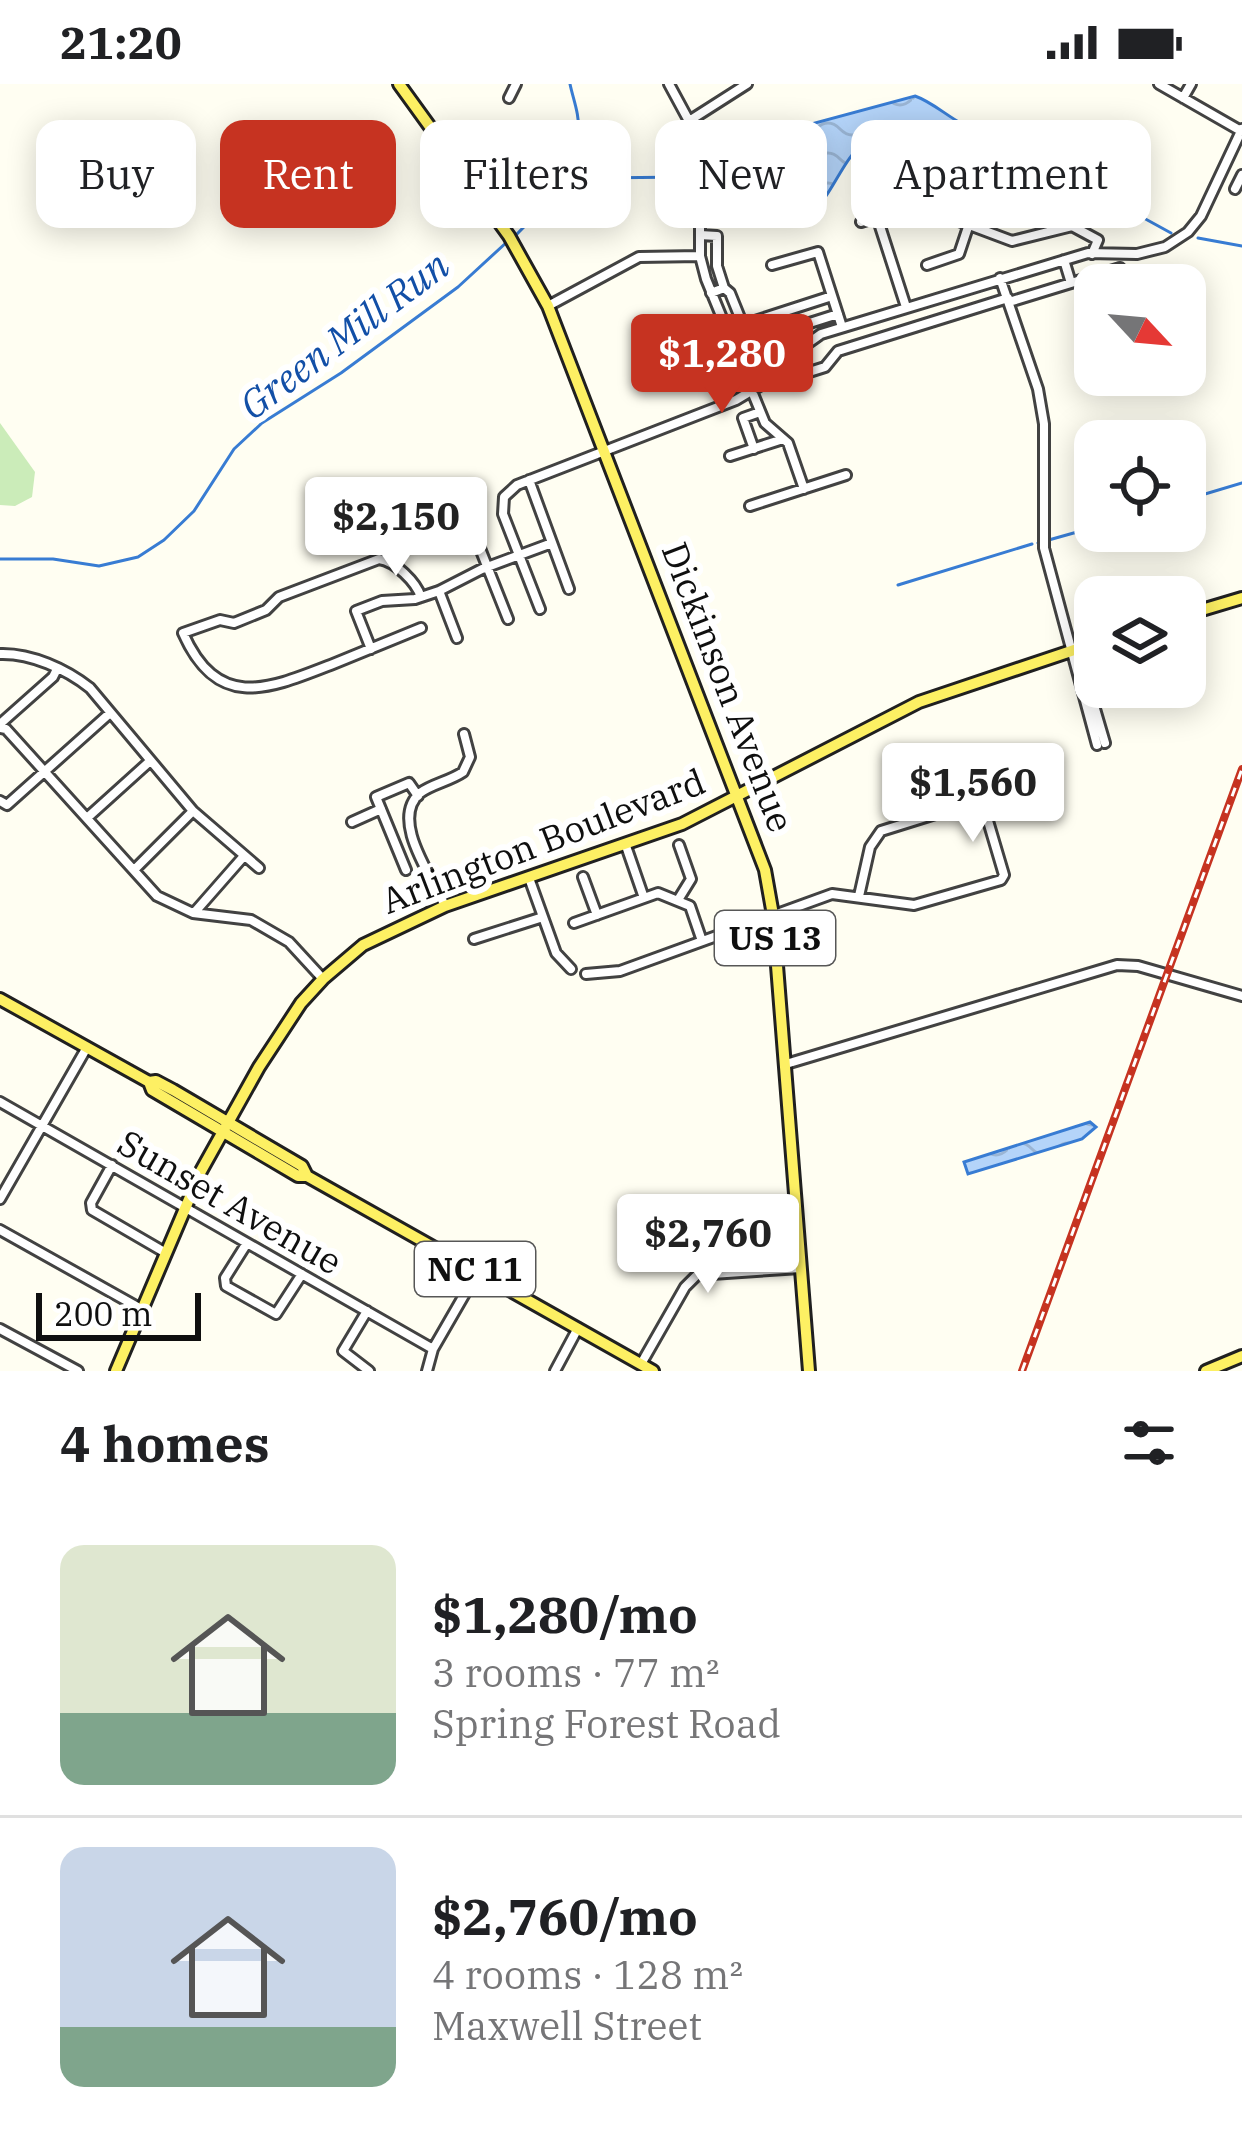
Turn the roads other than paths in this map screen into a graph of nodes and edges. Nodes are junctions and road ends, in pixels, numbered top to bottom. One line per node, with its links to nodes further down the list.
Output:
1 (399, 84): 33 (main road, Dickinson Avenue / US 13)
2 (516, 84): 7 (street)
3 (669, 84): 9 (street)
4 (747, 84): 10 (street)
5 (1159, 84): 8 (street)
6 (1191, 84): 8 (street)
7 (509, 98)
8 (1183, 98): 11 (street)
9 (688, 120)
10 (691, 120)
11 (1242, 131): 21 (street)
12 (1242, 175): 13 (street)
13 (1235, 189)
14 (700, 228): 20 (street)
15 (881, 228): 34 (street)
16 (968, 228): 25 (street)
17 (981, 228): 18 (street)
18 (1065, 228)
19 (1076, 228): 21 (street)
20 (700, 235): 22 (street); 29 (street)
21 (1092, 254): 23 (street)
22 (700, 256): 30 (street); 33 (street)
23 (1064, 260): 26 (street); 28 (street)
24 (772, 265): 31 (street)
25 (927, 265)
26 (1000, 278): 32 (street); 34 (street)
27 (1074, 282): 28 (street)
28 (1071, 283): 32 (street)
29 (724, 288): 30 (street); 37 (street)
30 (711, 292): 39 (street)
31 (832, 296): 35 (street); 37 (street)
32 (1008, 300): 40 (street); 66 (street)
33 (548, 306): 46 (main road, Dickinson Avenue / US 13)
34 (906, 308): 36 (street)
35 (838, 314): 37 (street); 38 (street)
36 (882, 315): 38 (street); 40 (street)
37 (743, 325): 39 (street)
38 (842, 327): 41 (street)
39 (727, 330): 42 (street)
40 (888, 335): 41 (street)
41 (778, 373): 42 (street)
42 (752, 392): 43 (street); 46 (street)
43 (760, 412): 44 (street); 45 (street)
44 (783, 439): 45 (street); 50 (street)
45 (754, 449): 47 (street)
46 (604, 450): 49 (street); 76 (main road, Dickinson Avenue / US 13)
47 (730, 456)
48 (846, 476): 50 (street)
49 (529, 480): 53 (street); 54 (street)
50 (804, 489): 52 (street)
51 (462, 502): 55 (street)
52 (750, 506)
53 (552, 542): 54 (street); 56 (street)
54 (519, 555): 55 (street); 60 (street)
55 (489, 567): 57 (street); 62 (street)
56 (569, 589)
57 (440, 592): 58 (street); 64 (street)
58 (421, 597): 65 (street); 65 (street)
59 (1242, 598): 61 (main road)
60 (541, 609)
61 (1206, 609)
62 (508, 619)
63 (421, 628): 65 (street)
64 (457, 638)
65 (370, 649)
66 (1073, 649): 72 (street); 76 (main road, Arlington Boulevard)
67 (0, 653): 68 (street)
68 (57, 669): 69 (street); 70 (street)
69 (110, 712): 73 (street); 74 (street)
70 (0, 726): 74 (street)
71 (464, 734): 75 (street)
72 (1101, 744)
73 (149, 762): 79 (street); 80 (street)
74 (44, 772): 77 (street); 80 (street)
75 (418, 796): 78 (street); 82 (street)
76 (739, 798): 85 (main road, Arlington Boulevard); 98 (main road, Dickinson Avenue / US 13)
77 (0, 801)
78 (381, 809): 81 (street); 83 (street)
79 (193, 811): 86 (street); 88 (street)
80 (87, 818): 88 (street)
81 (352, 822)
82 (410, 835): 83 (street); 95 (street)
83 (395, 843): 89 (street)
84 (679, 845): 94 (street)
85 (626, 846): 91 (main road, Arlington Boulevard); 93 (street)
86 (244, 856): 87 (street); 96 (street)
87 (259, 868)
88 (134, 870): 96 (street)
89 (406, 870)
90 (583, 877): 97 (street)
91 (529, 878): 95 (main road, Arlington Boulevard); 99 (street)
92 (859, 896): 92 (street); 98 (street)
93 (644, 898): 94 (street); 97 (street)
94 (678, 900): 102 (street)
95 (445, 907): 105 (main road, Arlington Boulevard)
96 (194, 913): 105 (street)
97 (597, 915): 100 (street)
98 (773, 915): 102 (street); 109 (main road, Dickinson Avenue / US 13)
99 (543, 917): 101 (street); 103 (street)
100 (574, 923)
101 (474, 939)
102 (702, 941): 104 (street)
103 (571, 969)
104 (586, 974)
105 (322, 979): 112 (main road, Arlington Boulevard)
106 (1242, 996): 109 (street)
107 (0, 999): 108 (main road, NC 11)
108 (86, 1048): 111 (street); 112 (main road, NC 11)
109 (786, 1064): 119 (main road, Dickinson Avenue / US 13)
110 (0, 1102): 111 (street, Sunset Avenue)
111 (41, 1126): 113 (street, Sunset Avenue); 114 (street)
112 (226, 1127): 115 (main road, Arlington Boulevard); 120 (main road, NC 11)
113 (112, 1166): 115 (street, Sunset Avenue); 118 (street)
114 (0, 1199)
115 (185, 1208): 117 (street, Sunset Avenue); 118 (main road, Arlington Boulevard)
116 (0, 1230): 122 (street)
117 (247, 1243): 121 (street, Sunset Avenue); 121 (street)
118 (166, 1253): 122 (main road, Arlington Boulevard)
119 (800, 1268): 128 (street); 134 (main road, Dickinson Avenue / US 13)
120 (478, 1271): 124 (main road, NC 11); 126 (street)
121 (302, 1274): 123 (street, Sunset Avenue)
122 (142, 1310): 130 (main road, Arlington Boulevard)
123 (367, 1311): 126 (street, Sunset Avenue); 131 (street)
124 (578, 1328): 128 (main road, NC 11); 133 (street)
125 (0, 1329): 129 (street)
126 (433, 1349): 132 (street)
127 (1242, 1356): 135 (main road)
128 (647, 1368)
129 (78, 1371)
130 (116, 1371)
131 (369, 1371)
132 (427, 1371)
133 (554, 1371)
134 (809, 1371)
135 (1206, 1371)

